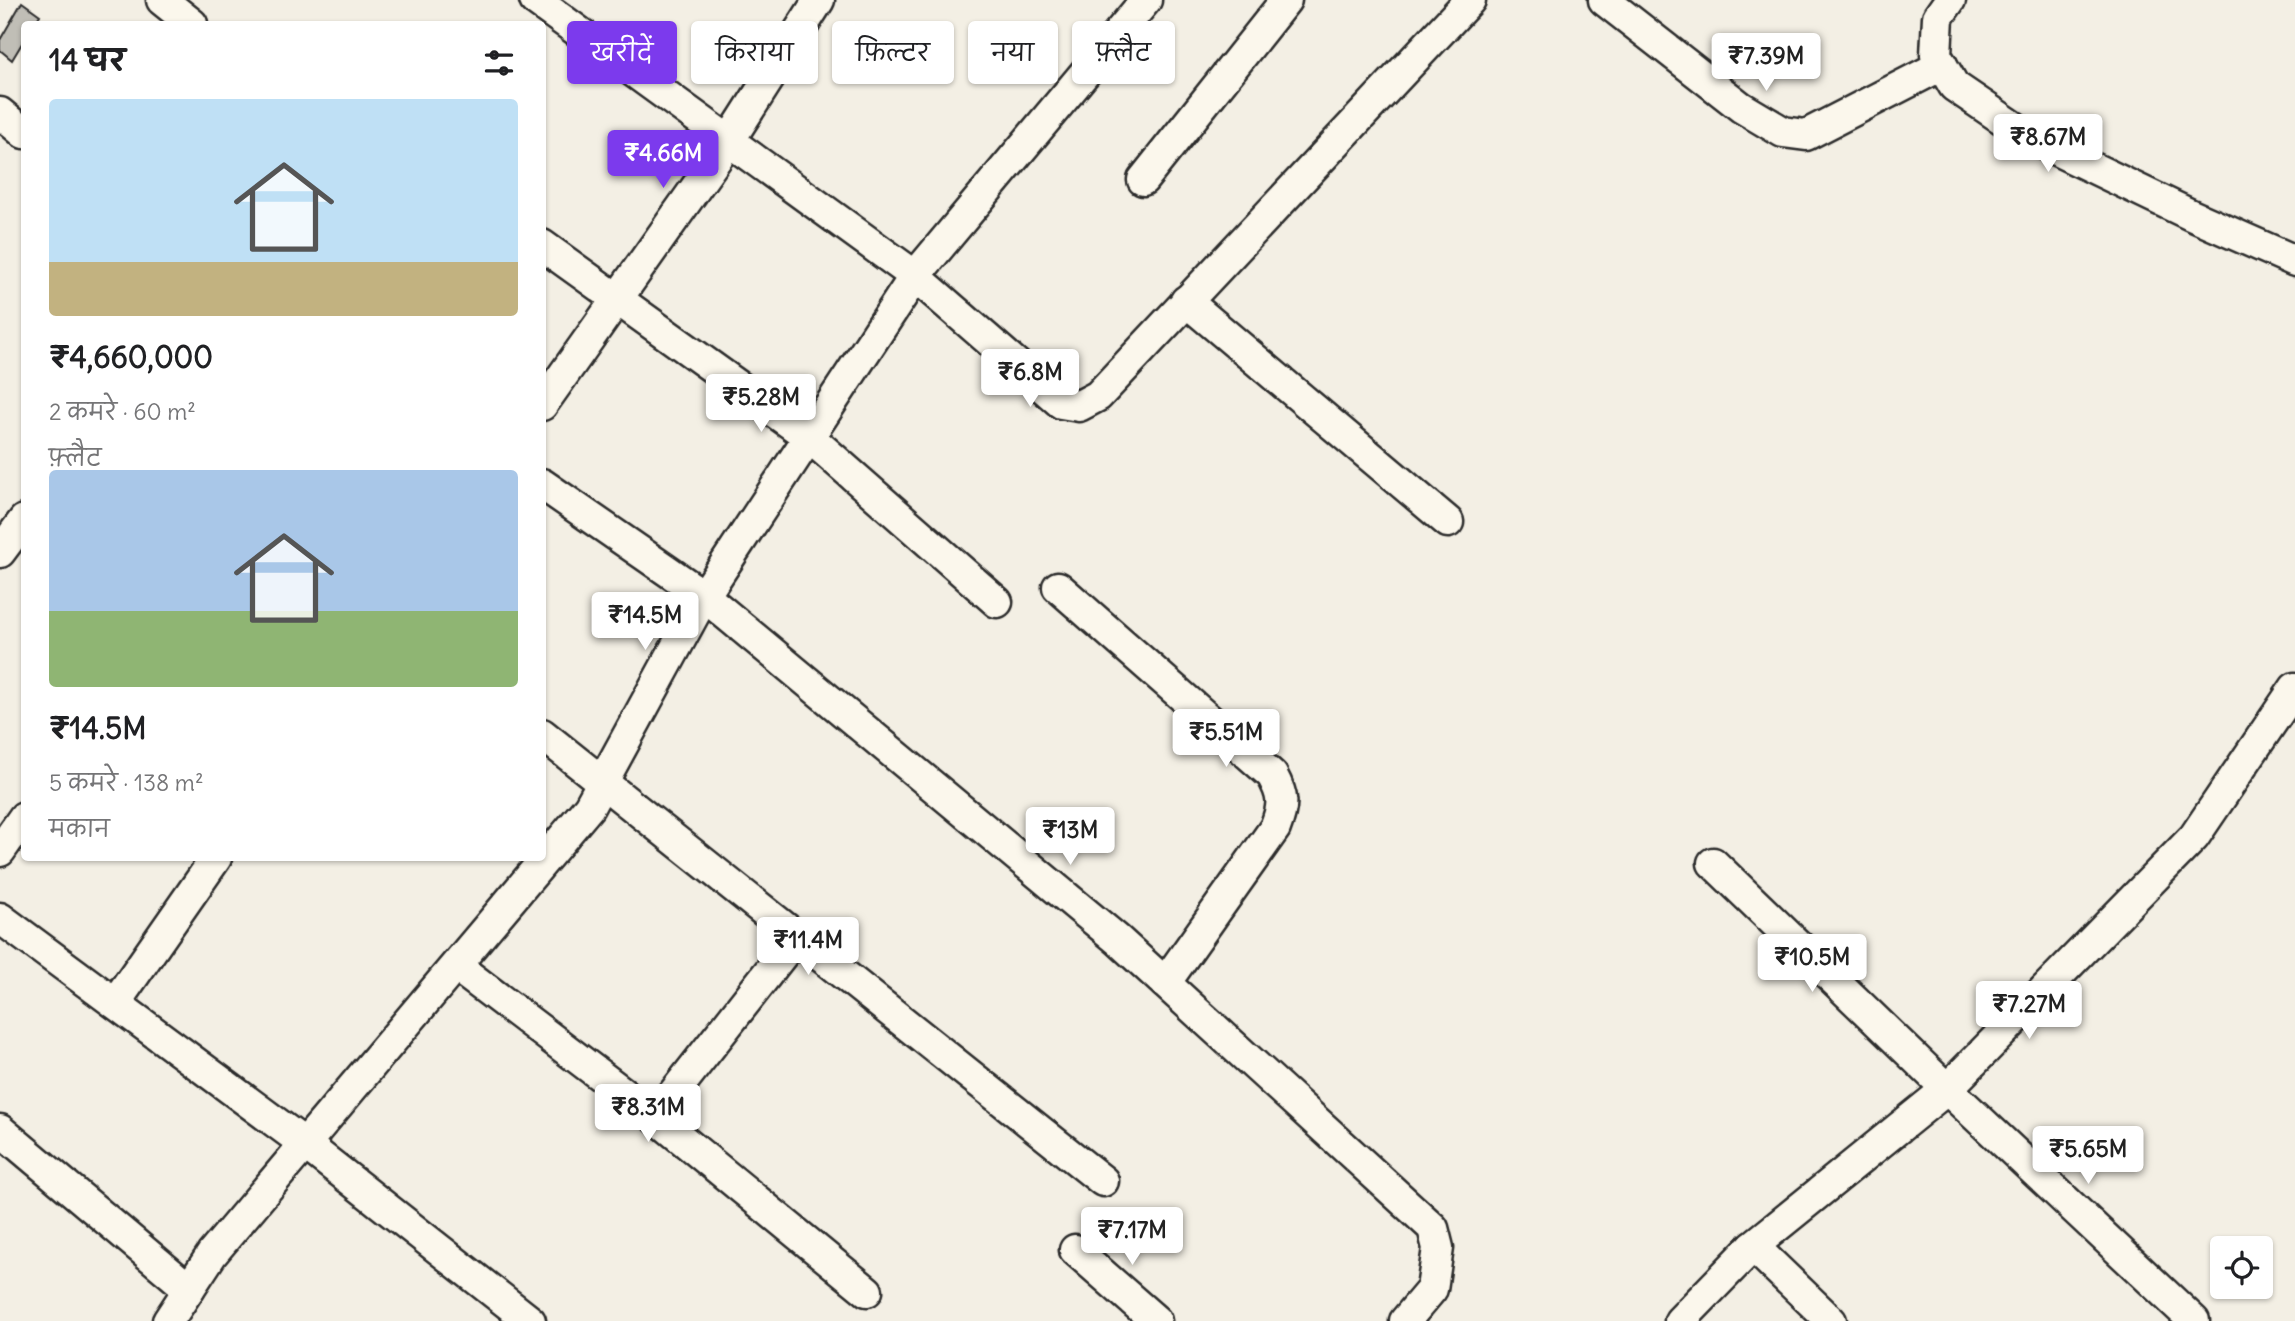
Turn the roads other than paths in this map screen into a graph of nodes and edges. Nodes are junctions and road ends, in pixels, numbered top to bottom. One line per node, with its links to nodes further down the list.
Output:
1 (162, 0): 9 (street)
2 (535, 0): 13 (street)
3 (819, 0): 13 (street)
4 (1146, 0): 17 (street)
5 (1286, 0): 14 (street)
6 (1470, 0): 19 (street)
7 (1604, 0): 10 (street)
8 (1935, 6): 10 (street)
9 (188, 21)
10 (1942, 65): 16 (street)
11 (0, 113): 12 (street)
12 (21, 130)
13 (729, 141): 17 (street); 18 (street)
14 (1143, 180)
15 (546, 249): 18 (street)
16 (2295, 261)
17 (915, 276): 19 (street); 21 (street)
18 (616, 299): 20 (street); 21 (street)
19 (1185, 301): 23 (street)
20 (546, 399)
21 (807, 436): 27 (street); 28 (street)
22 (546, 487): 27 (street)
23 (1448, 522)
24 (21, 524): 25 (street)
25 (0, 552)
26 (1058, 587): 41 (street)
27 (704, 596): 31 (street); 41 (street)
28 (998, 602)
29 (2295, 688): 43 (street)
30 (546, 737): 31 (street)
31 (604, 781): 34 (street); 39 (street)
32 (21, 821): 33 (street)
33 (0, 851)
34 (546, 858)
35 (214, 861): 42 (street)
36 (544, 861): 40 (street)
37 (1713, 863): 43 (street)
38 (0, 918): 42 (street)
39 (797, 936): 44 (street); 47 (street)
40 (456, 966): 44 (street); 46 (street)
41 (1165, 983): 55 (street)
42 (115, 1003): 46 (street)
43 (1947, 1089): 48 (street); 58 (street)
44 (655, 1117): 51 (street)
45 (3, 1138): 50 (street)
46 (305, 1144): 50 (street); 53 (street)
47 (1103, 1181)
48 (1753, 1246): 56 (street); 57 (street)
49 (1075, 1251): 54 (street)
50 (189, 1289): 52 (street)
51 (867, 1291)
52 (168, 1321)
53 (530, 1321)
54 (1156, 1321)
55 (1405, 1321)
56 (1680, 1321)
57 (1831, 1321)
58 (2194, 1321)

